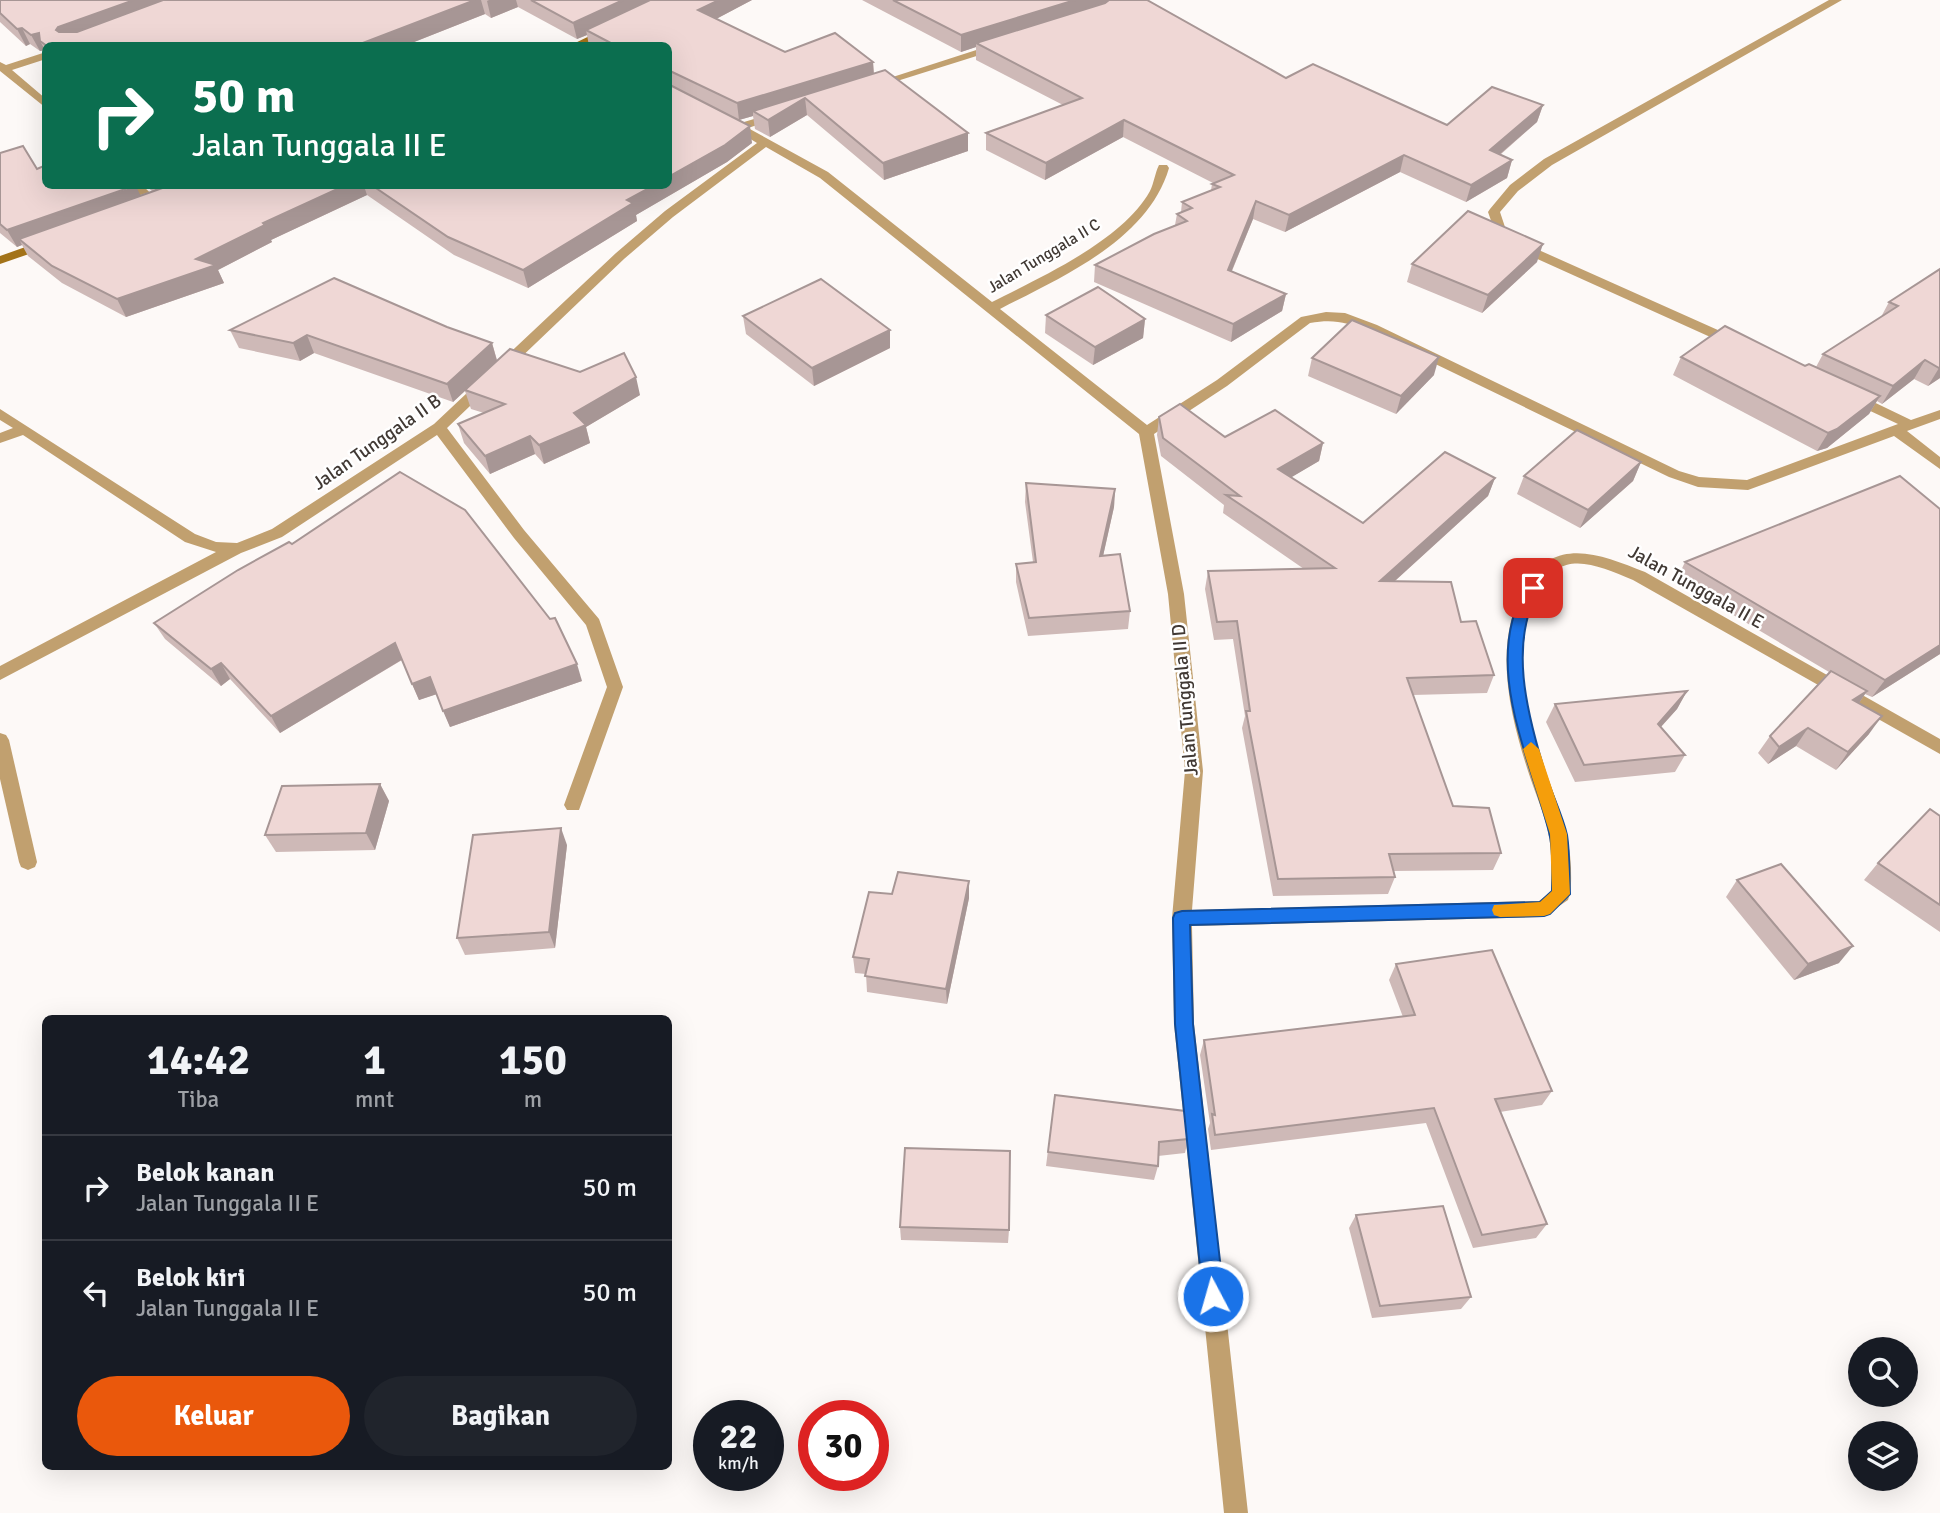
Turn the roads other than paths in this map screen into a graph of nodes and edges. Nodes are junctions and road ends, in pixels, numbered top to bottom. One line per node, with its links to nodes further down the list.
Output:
1 (1837, 0): 19 (street)
2 (615, 27): 4 (street)
3 (1013, 41): 7 (street)
4 (584, 42)
5 (42, 55): 6 (street)
6 (2, 67): 8 (street)
7 (866, 88)
8 (42, 102)
9 (789, 111): 11 (street)
10 (726, 121): 11 (street)
11 (737, 127): 12 (street)
12 (767, 141): 18 (street); 23 (street, Jalan Tunggala II B)
13 (1163, 168): 18 (street, Jalan Tunggala II C)
14 (141, 189): 15 (street)
15 (144, 209)
16 (65, 237): 17 (street)
17 (0, 260)
18 (989, 309): 26 (street)
19 (1748, 349)
20 (1836, 390): 24 (street)
21 (0, 413): 25 (street, Jalan Tunggala II B)
22 (1940, 414): 24 (street)
23 (439, 426): 29 (street, Jalan Tunggala II B); 33 (street)
24 (1904, 428): 26 (street); 28 (street)
25 (22, 430): 27 (street); 29 (street, Jalan Tunggala II B)
26 (1146, 432): 35 (street, Jalan Tunggala II D)
27 (0, 438)
28 (1940, 464)
29 (238, 548): 30 (street)
30 (0, 674)
31 (0, 740): 34 (street)
32 (1940, 747): 35 (street, Jalan Tunggala II E)
33 (573, 805)
34 (28, 862)
35 (1182, 918): 36 (street, Jalan Tunggala II D)
36 (1237, 1513)

